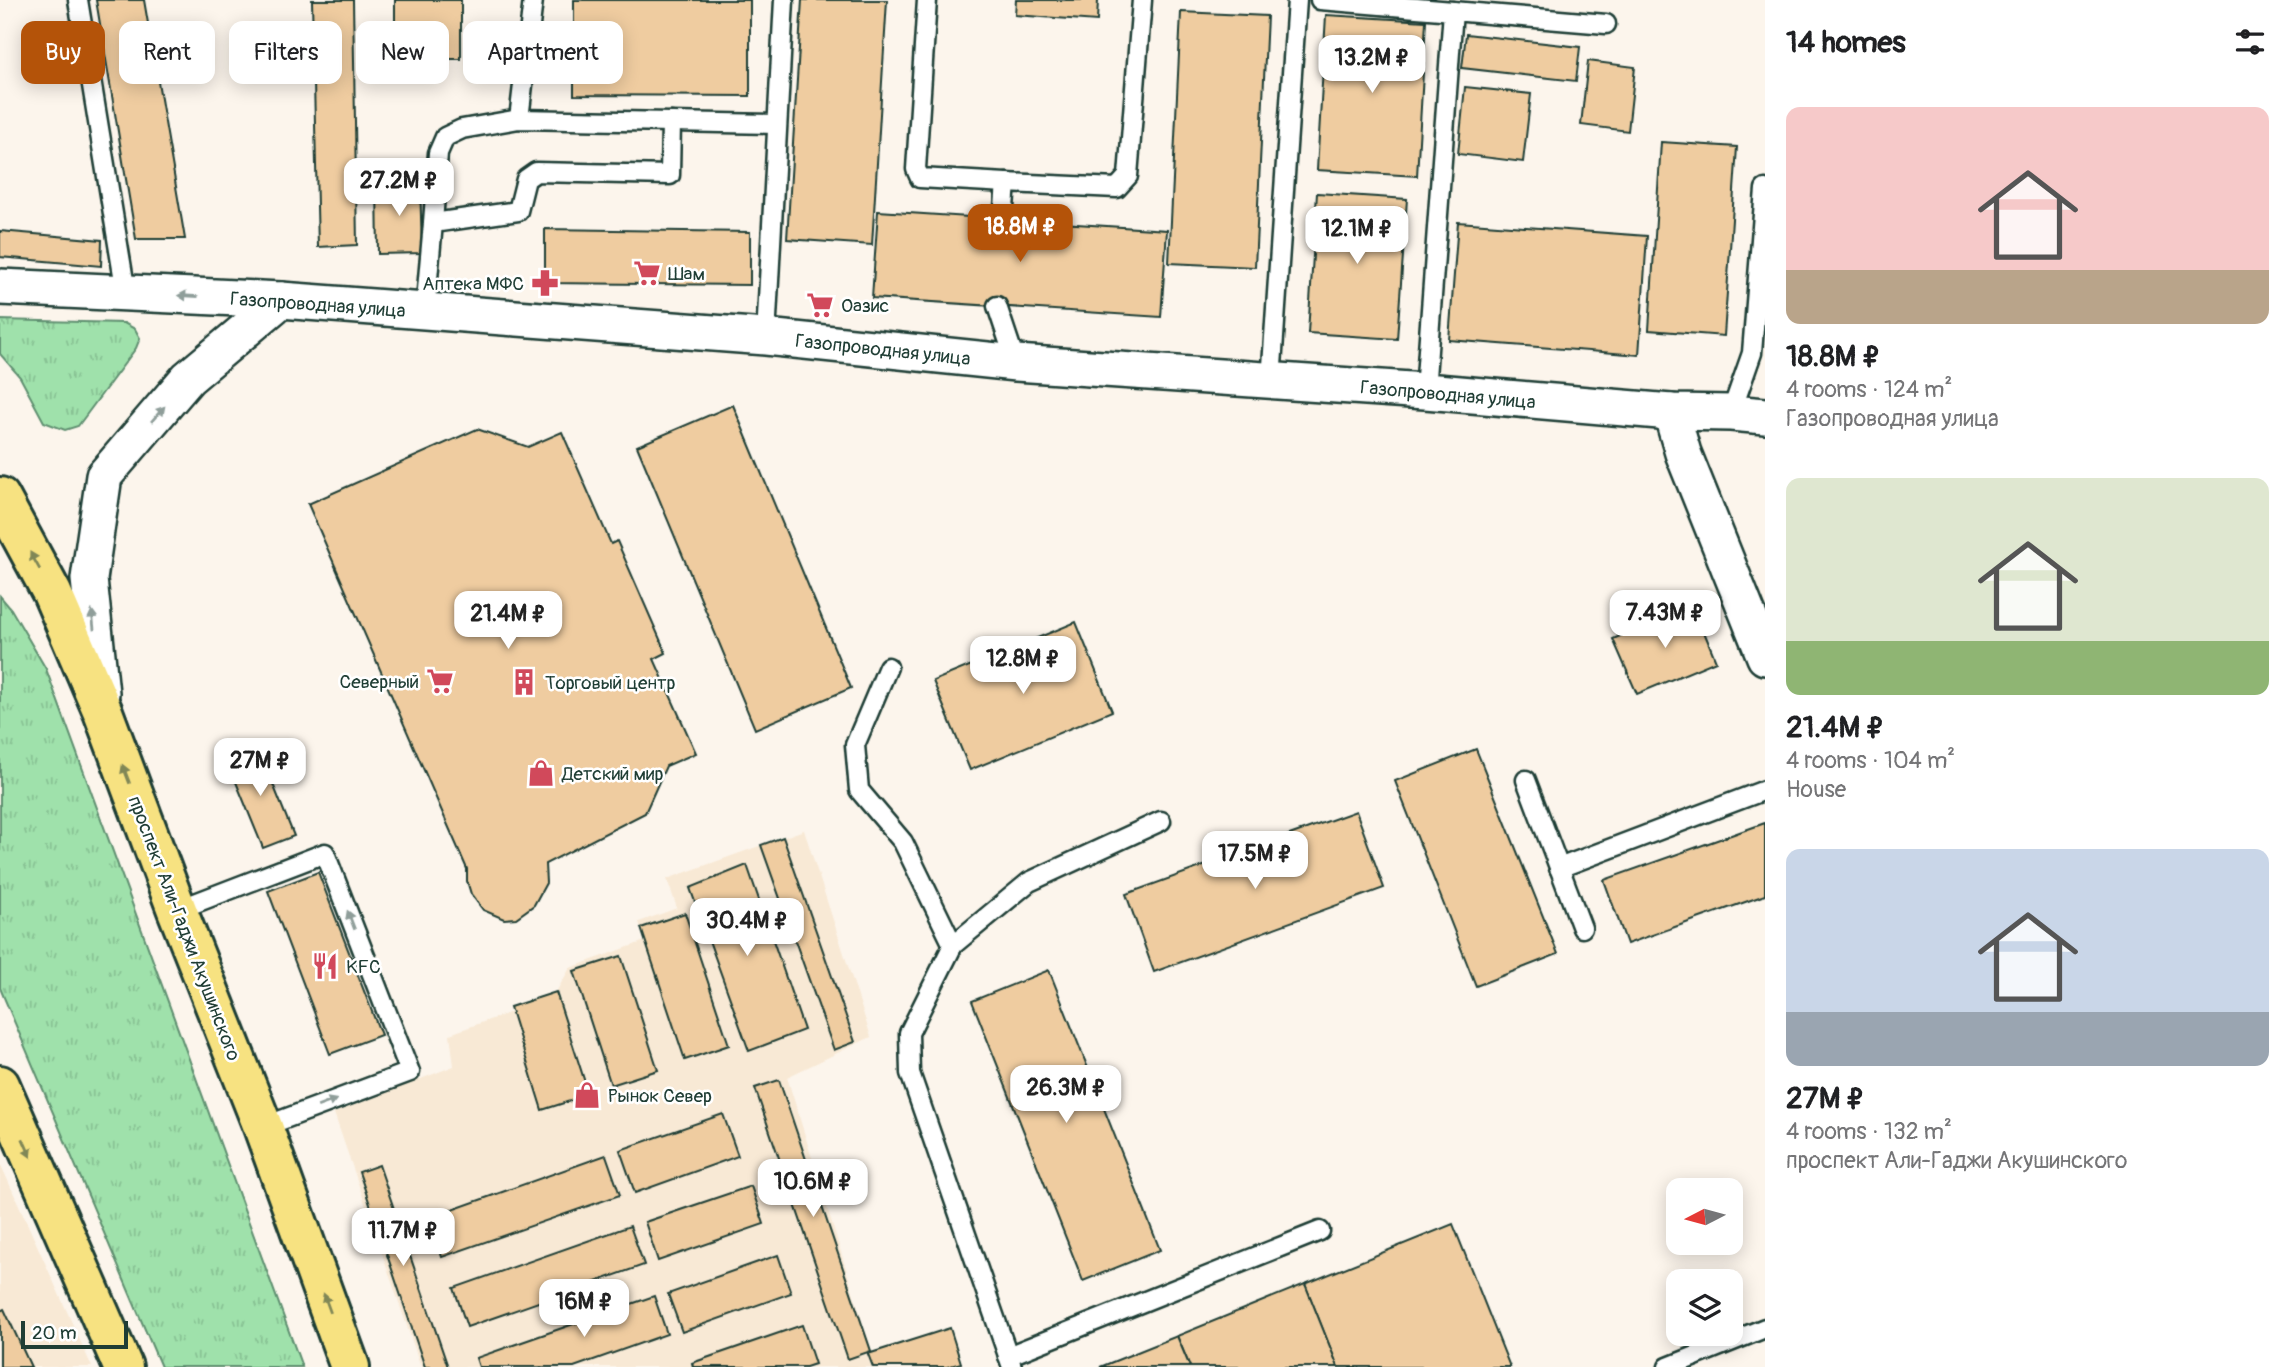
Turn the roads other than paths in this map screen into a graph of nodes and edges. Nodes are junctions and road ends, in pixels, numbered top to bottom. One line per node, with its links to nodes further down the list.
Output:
1 (78, 0): 18 (lane)
2 (533, 0): 10 (lane)
3 (784, 0): 12 (lane)
4 (927, 0): 13 (lane)
5 (1142, 0): 13 (lane)
6 (1297, 0): 24 (lane)
7 (1320, 0): 8 (lane)
8 (1453, 11): 9 (lane); 25 (lane)
9 (1606, 24)
10 (519, 119): 11 (lane); 16 (lane)
11 (671, 122): 12 (lane); 16 (lane)
12 (776, 124): 22 (lane)
13 (1006, 183): 15 (lane)
14 (1765, 190): 27 (lane)
15 (1003, 219)
16 (433, 223): 21 (lane)
17 (0, 287): 18 (street, Газопроводная улица)
18 (126, 293): 19 (street, Газопроводная улица, one-way to 18)
19 (281, 300): 21 (street, Газопроводная улица); 31 (street, one-way to 19)
20 (997, 306): 23 (lane)
21 (425, 312): 22 (street, Газопроводная улица)
22 (766, 337): 23 (street, Газопроводная улица)
23 (1016, 363): 24 (street, Газопроводная улица)
24 (1271, 381): 25 (street, Газопроводная улица)
25 (1425, 391): 26 (street, Газопроводная улица)
26 (1671, 412): 27 (street, Газопроводная улица); 29 (street)
27 (1748, 414)
28 (0, 497): 31 (highway, проспект Али-Гаджи Акушинского, one-way to 28)
29 (1765, 657)
30 (888, 667): 38 (lane)
31 (103, 712): 36 (highway, проспект Али-Гаджи Акушинского, one-way to 31)
32 (1526, 780): 35 (lane)
33 (1765, 790): 35 (lane)
34 (1161, 821): 38 (lane)
35 (1559, 868): 37 (lane)
36 (177, 910): 40 (highway, проспект Али-Гаджи Акушинского); 40 (lane, one-way to 36)
37 (1582, 928)
38 (953, 946): 43 (lane)
39 (0, 1086): 44 (highway, one-way to 44)
40 (263, 1127): 45 (highway, проспект Али-Гаджи Акушинского, one-way to 40)
41 (1320, 1231): 43 (lane)
42 (1765, 1328): 46 (lane)
43 (1010, 1361)
44 (123, 1367)
45 (350, 1367)
46 (1668, 1367)

